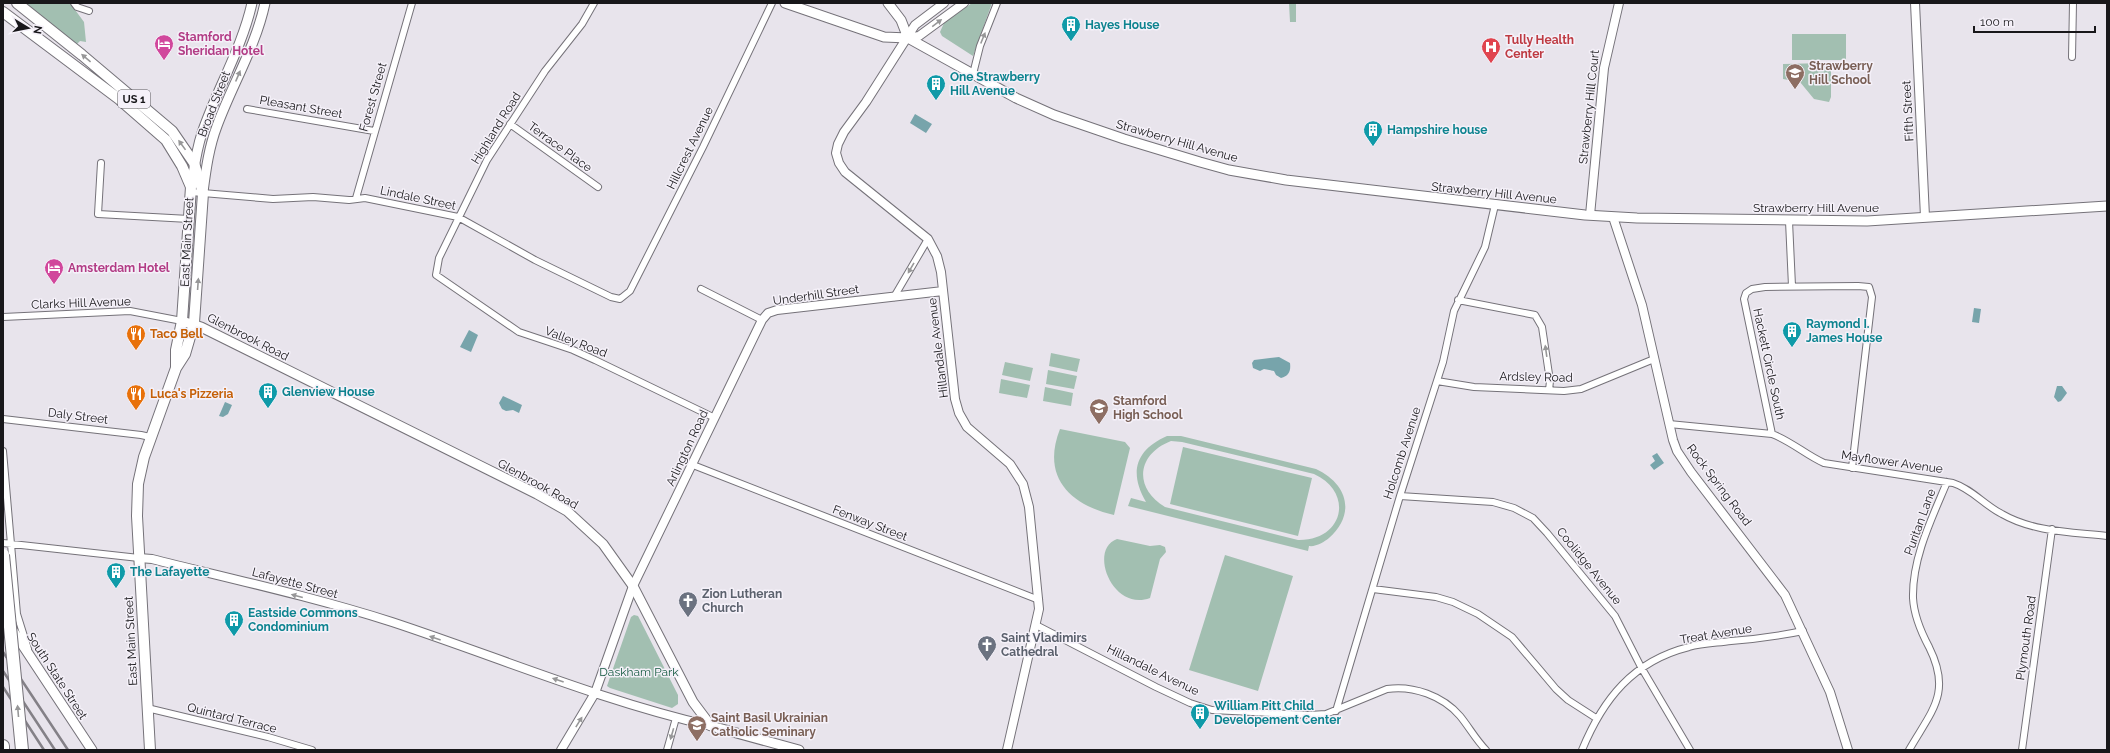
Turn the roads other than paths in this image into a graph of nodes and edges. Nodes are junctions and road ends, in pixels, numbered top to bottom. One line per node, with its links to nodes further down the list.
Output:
1 (17, 3): 25 (main road, East Main Street / US 1, one-way to 1)
2 (74, 3): 17 (street)
3 (252, 3): 25 (main road, Broad Street)
4 (265, 3): 28 (main road, Broad Street, one-way to 4)
5 (412, 3): 23 (street, Forest Street)
6 (594, 3): 22 (street, Highland Road)
7 (772, 3): 44 (street, Hillcrest Avenue)
8 (785, 3): 18 (main road)
9 (888, 3): 18 (main road)
10 (944, 3): 18 (street, Hillandale Avenue)
11 (964, 3): 18 (street, one-way to 11)
12 (996, 3): 20 (street, one-way to 12)
13 (1619, 3): 32 (street, Strawberry Hill Court)
14 (1915, 3): 35 (street, Fifth Street)
15 (2073, 3): 19 (street)
16 (3, 12): 27 (main road, East Main Street / US 1)
17 (89, 12)
18 (908, 38): 20 (main road, Strawberry Hill Avenue); 38 (street, Hillandale Avenue)
19 (2072, 57)
20 (973, 74): 30 (main road, Strawberry Hill Avenue)
21 (247, 109): 23 (street, Pleasant Street)
22 (510, 124): 26 (street, Terrace Place); 33 (street, Highland Road)
23 (374, 131): 29 (street, Forest Street)
24 (101, 163): 36 (street)
25 (194, 163): 27 (main road, Broad Street); 28 (main road, East Main Street / US 1)
26 (598, 187)
27 (191, 190): 28 (street, Lindale Street); 36 (main road, East Main Street / US 1)
28 (203, 193): 29 (street, Lindale Street); 49 (main road, East Main Street / US 1, one-way to 28)
29 (356, 198): 33 (street, Lindale Street)
30 (1495, 205): 32 (main road, Strawberry Hill Avenue); 45 (street, Holcomb Avenue)
31 (2107, 206): 35 (main road, Strawberry Hill Avenue)
32 (1590, 215): 34 (main road, Strawberry Hill Avenue)
33 (458, 217): 39 (street, Highland Road); 44 (street, Lindale Street)
34 (1613, 217): 37 (main road, Strawberry Hill Avenue); 50 (street, Rock Spring Road)
35 (1925, 217): 37 (main road, Strawberry Hill Avenue)
36 (189, 219): 48 (main road, East Main Street / US 1)
37 (1789, 221): 40 (street)
38 (928, 239): 42 (street, Hillandale Avenue); 43 (street, one-way to 43)
39 (436, 275): 54 (street, Valley Road)
40 (1792, 286): 57 (street, Hackett Circle South); 61 (street)
41 (701, 289): 47 (street, Underhill Street)
42 (943, 291): 43 (street, Underhill Street); 72 (street, Hillandale Avenue)
43 (894, 296): 47 (street, Underhill Street)
44 (620, 298)
45 (1458, 300): 52 (street, Holcomb Avenue); 53 (street, one-way to 45)
46 (3, 317): 48 (street, Clarks Hill Avenue)
47 (762, 320): 54 (street, Arlington Road)
48 (182, 321): 49 (main road, Glenbrook Road); 51 (main road, East Main Street / US 1)
49 (194, 323): 51 (main road, East Main Street / US 1); 70 (main road, Glenbrook Road)
50 (1654, 359): 53 (street, Ardsley Road); 56 (street, Rock Spring Road)
51 (176, 368): 58 (main road, East Main Street / US 1)
52 (1437, 381): 53 (street, Ardsley Road); 63 (street, Holcomb Avenue)
53 (1549, 390)
54 (714, 418): 60 (street, Arlington Road)
55 (3, 419): 58 (street, Daly Street)
56 (1669, 424): 57 (street, Mayflower Avenue); 75 (street, Rock Spring Road)
57 (1772, 434): 61 (street, Mayflower Avenue)
58 (150, 437): 69 (main road, East Main Street / US 1)
59 (3, 451): 67 (street)
60 (693, 465): 70 (street, Arlington Road); 72 (street, Fenway Street)
61 (1852, 468): 62 (street, Mayflower Avenue)
62 (1947, 482): 64 (street, Mayflower Avenue); 98 (street, Puritan Lane)
63 (1400, 496): 71 (street, Holcomb Avenue); 77 (street, Coolidge Avenue)
64 (2052, 529): 65 (street, Mayflower Avenue); 99 (street, Plymouth Road)
65 (2107, 536)
66 (3, 542): 67 (street, Lafayette Street)
67 (11, 544): 69 (street, Lafayette Street); 76 (street)
68 (3, 556): 86 (highway, one-way to 68, bridge)
69 (139, 558): 78 (street, Lafayette Street, one-way to 69); 79 (main road, East Main Street / US 1)
70 (633, 586): 78 (street, Arlington Road); 83 (main road, Glenbrook Road)
71 (1373, 589): 80 (street, Holcomb Avenue); 82 (street)
72 (1039, 600): 74 (street, Hillandale Avenue)
73 (3, 615): 76 (main road, South State Street)
74 (1036, 625): 80 (street, Hillandale Avenue); 93 (street)
75 (1803, 631): 77 (street, Treat Avenue); 97 (street, Rock Spring Road)
76 (31, 658): 87 (main road, South State Street)
77 (1641, 667): 82 (street, Treat Avenue); 96 (street, Coolidge Avenue)
78 (595, 693): 81 (street, Lafayette Street); 90 (street, Arlington Road, one-way to 78)
79 (147, 708): 88 (main road, East Main Street / US 1); 89 (street, Quintard Terrace)
80 (1336, 711): 94 (street, Hillandale Avenue)
81 (676, 718): 83 (street, Lafayette Street); 91 (street, one-way to 91)
82 (1596, 718): 95 (street, Treat Avenue)
83 (711, 726): 92 (main road)
84 (3, 746): 85 (highway)
85 (3, 750)
86 (22, 750)
87 (92, 750)
88 (150, 750)
89 (312, 750)
90 (561, 750)
91 (667, 750)
92 (799, 750)
93 (1007, 750)
94 (1486, 750)
95 (1582, 750)
96 (1690, 750)
97 (1848, 750)
98 (1909, 750)
99 (2022, 750)

